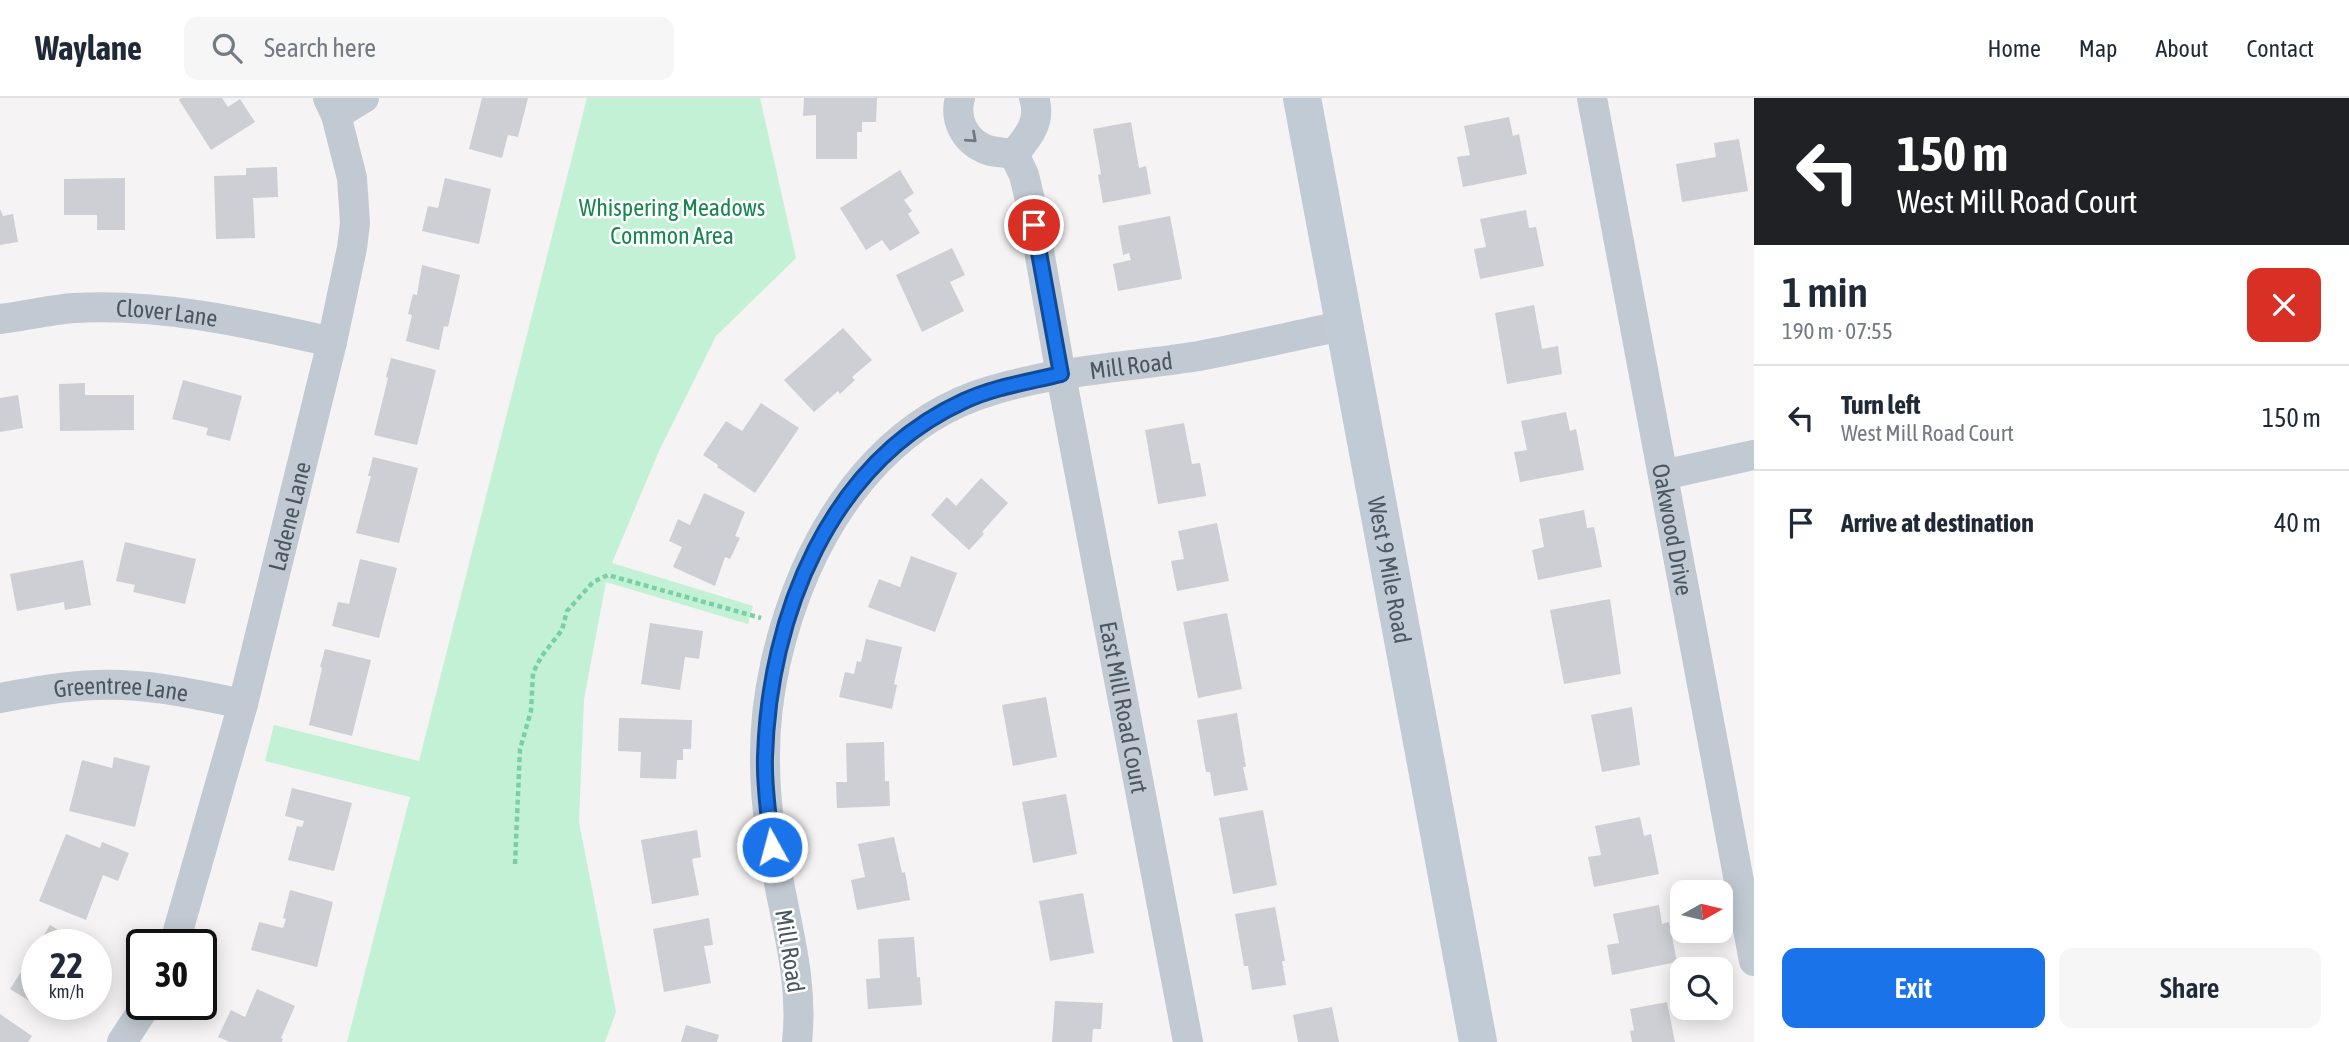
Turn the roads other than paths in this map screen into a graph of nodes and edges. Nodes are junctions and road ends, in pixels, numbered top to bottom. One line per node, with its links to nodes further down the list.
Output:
1 (364, 98): 6 (street, Ladene Lane)
2 (960, 98): 7 (street, one-way to 7)
3 (1034, 98): 7 (street)
4 (1302, 98): 9 (street, West 9 Mile Road)
5 (1592, 98): 13 (street, Oakwood Drive)
6 (332, 107): 10 (street, Ladene Lane)
7 (1014, 153): 11 (street, East Mill Road Court)
8 (0, 319): 10 (street, Clover Lane)
9 (1346, 325): 11 (street, Mill Road); 23 (street, West 9 Mile Road)
10 (332, 342): 15 (street, Ladene Lane)
11 (1061, 374): 21 (street, Mill Road); 22 (street, East Mill Road Court)
12 (1754, 456): 13 (street)
13 (1663, 475): 16 (street, Oakwood Drive)
14 (0, 698): 15 (street, Greentree Lane)
15 (243, 704): 17 (street, Ladene Lane)
16 (1743, 843): 18 (street, Oakwood Drive)
17 (180, 929)
18 (1754, 961)
19 (136, 1020): 20 (street)
20 (122, 1042)
21 (797, 1042)
22 (1188, 1042)
23 (1478, 1042)

